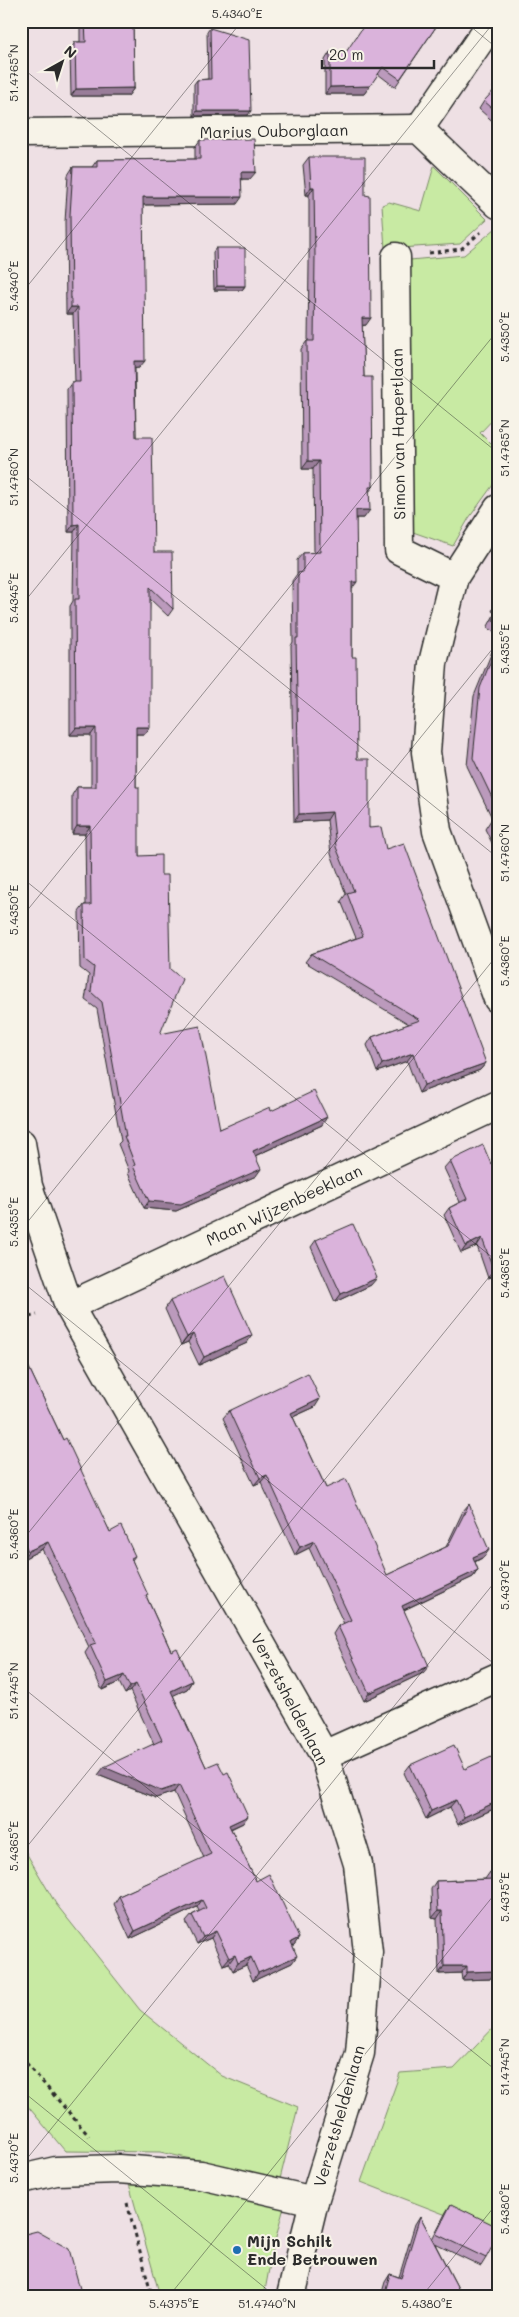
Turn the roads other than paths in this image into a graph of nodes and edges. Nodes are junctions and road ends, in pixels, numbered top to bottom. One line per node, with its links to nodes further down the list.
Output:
1 (493, 21): 2 (street)
2 (420, 129): 3 (street, Marius Ouborglaan); 4 (street)
3 (21, 133)
4 (498, 204)
5 (396, 257): 7 (street, Simon van Hapertlaan)
6 (498, 509): 7 (street)
7 (454, 577): 8 (street)
8 (498, 1000)
9 (498, 1105): 11 (street, Maan Wijzenbeeklaan)
10 (21, 1143): 11 (street, Verzetsheldenlaan)
11 (69, 1306): 13 (street, Verzetsheldenlaan)
12 (498, 1677): 13 (street)
13 (324, 1755): 15 (street, Verzetsheldenlaan)
14 (21, 2179): 15 (street)
15 (314, 2201): 16 (street, Verzetsheldenlaan)
16 (291, 2296)

